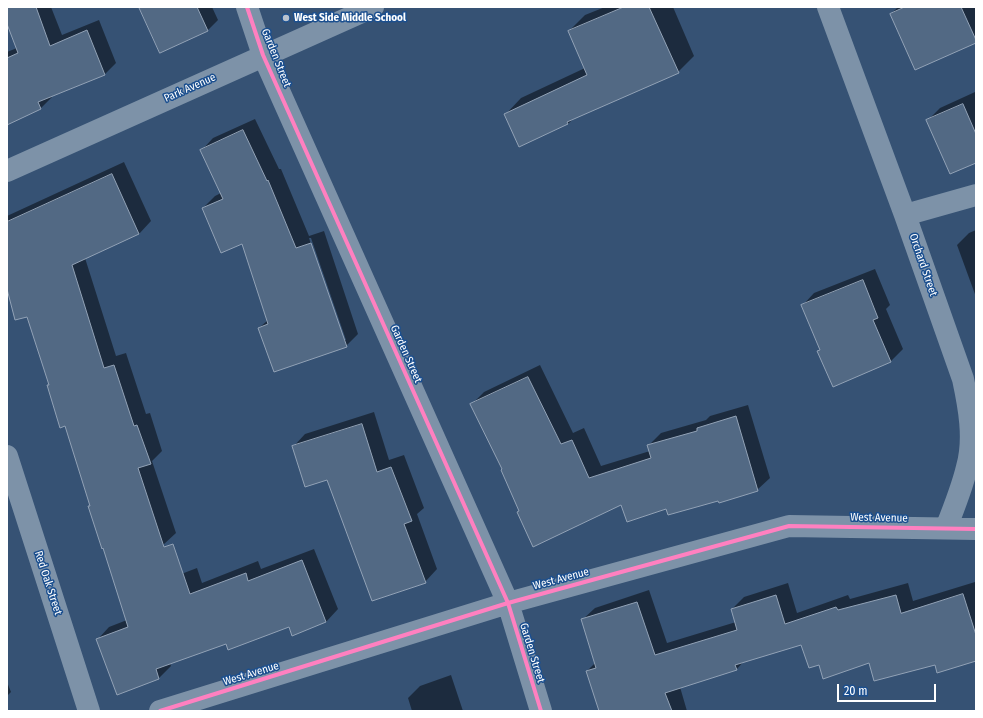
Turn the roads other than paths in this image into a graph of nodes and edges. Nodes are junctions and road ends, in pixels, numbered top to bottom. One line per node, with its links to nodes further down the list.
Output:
1 (247, 7): 4 (street, Garden Street)
2 (373, 7): 4 (street, Park Avenue)
3 (828, 7): 7 (street, Orchard Street)
4 (263, 55): 5 (street, Park Avenue); 11 (street, Garden Street)
5 (7, 171)
6 (976, 194): 7 (street)
7 (905, 215): 9 (street, Orchard Street)
8 (7, 456): 12 (street, Red Oak Street)
9 (946, 528): 10 (street, West Avenue); 11 (street, West Avenue)
10 (976, 528)
11 (508, 603): 13 (street, West Avenue); 14 (street, Garden Street)
12 (89, 711)
13 (160, 711)
14 (541, 711)

